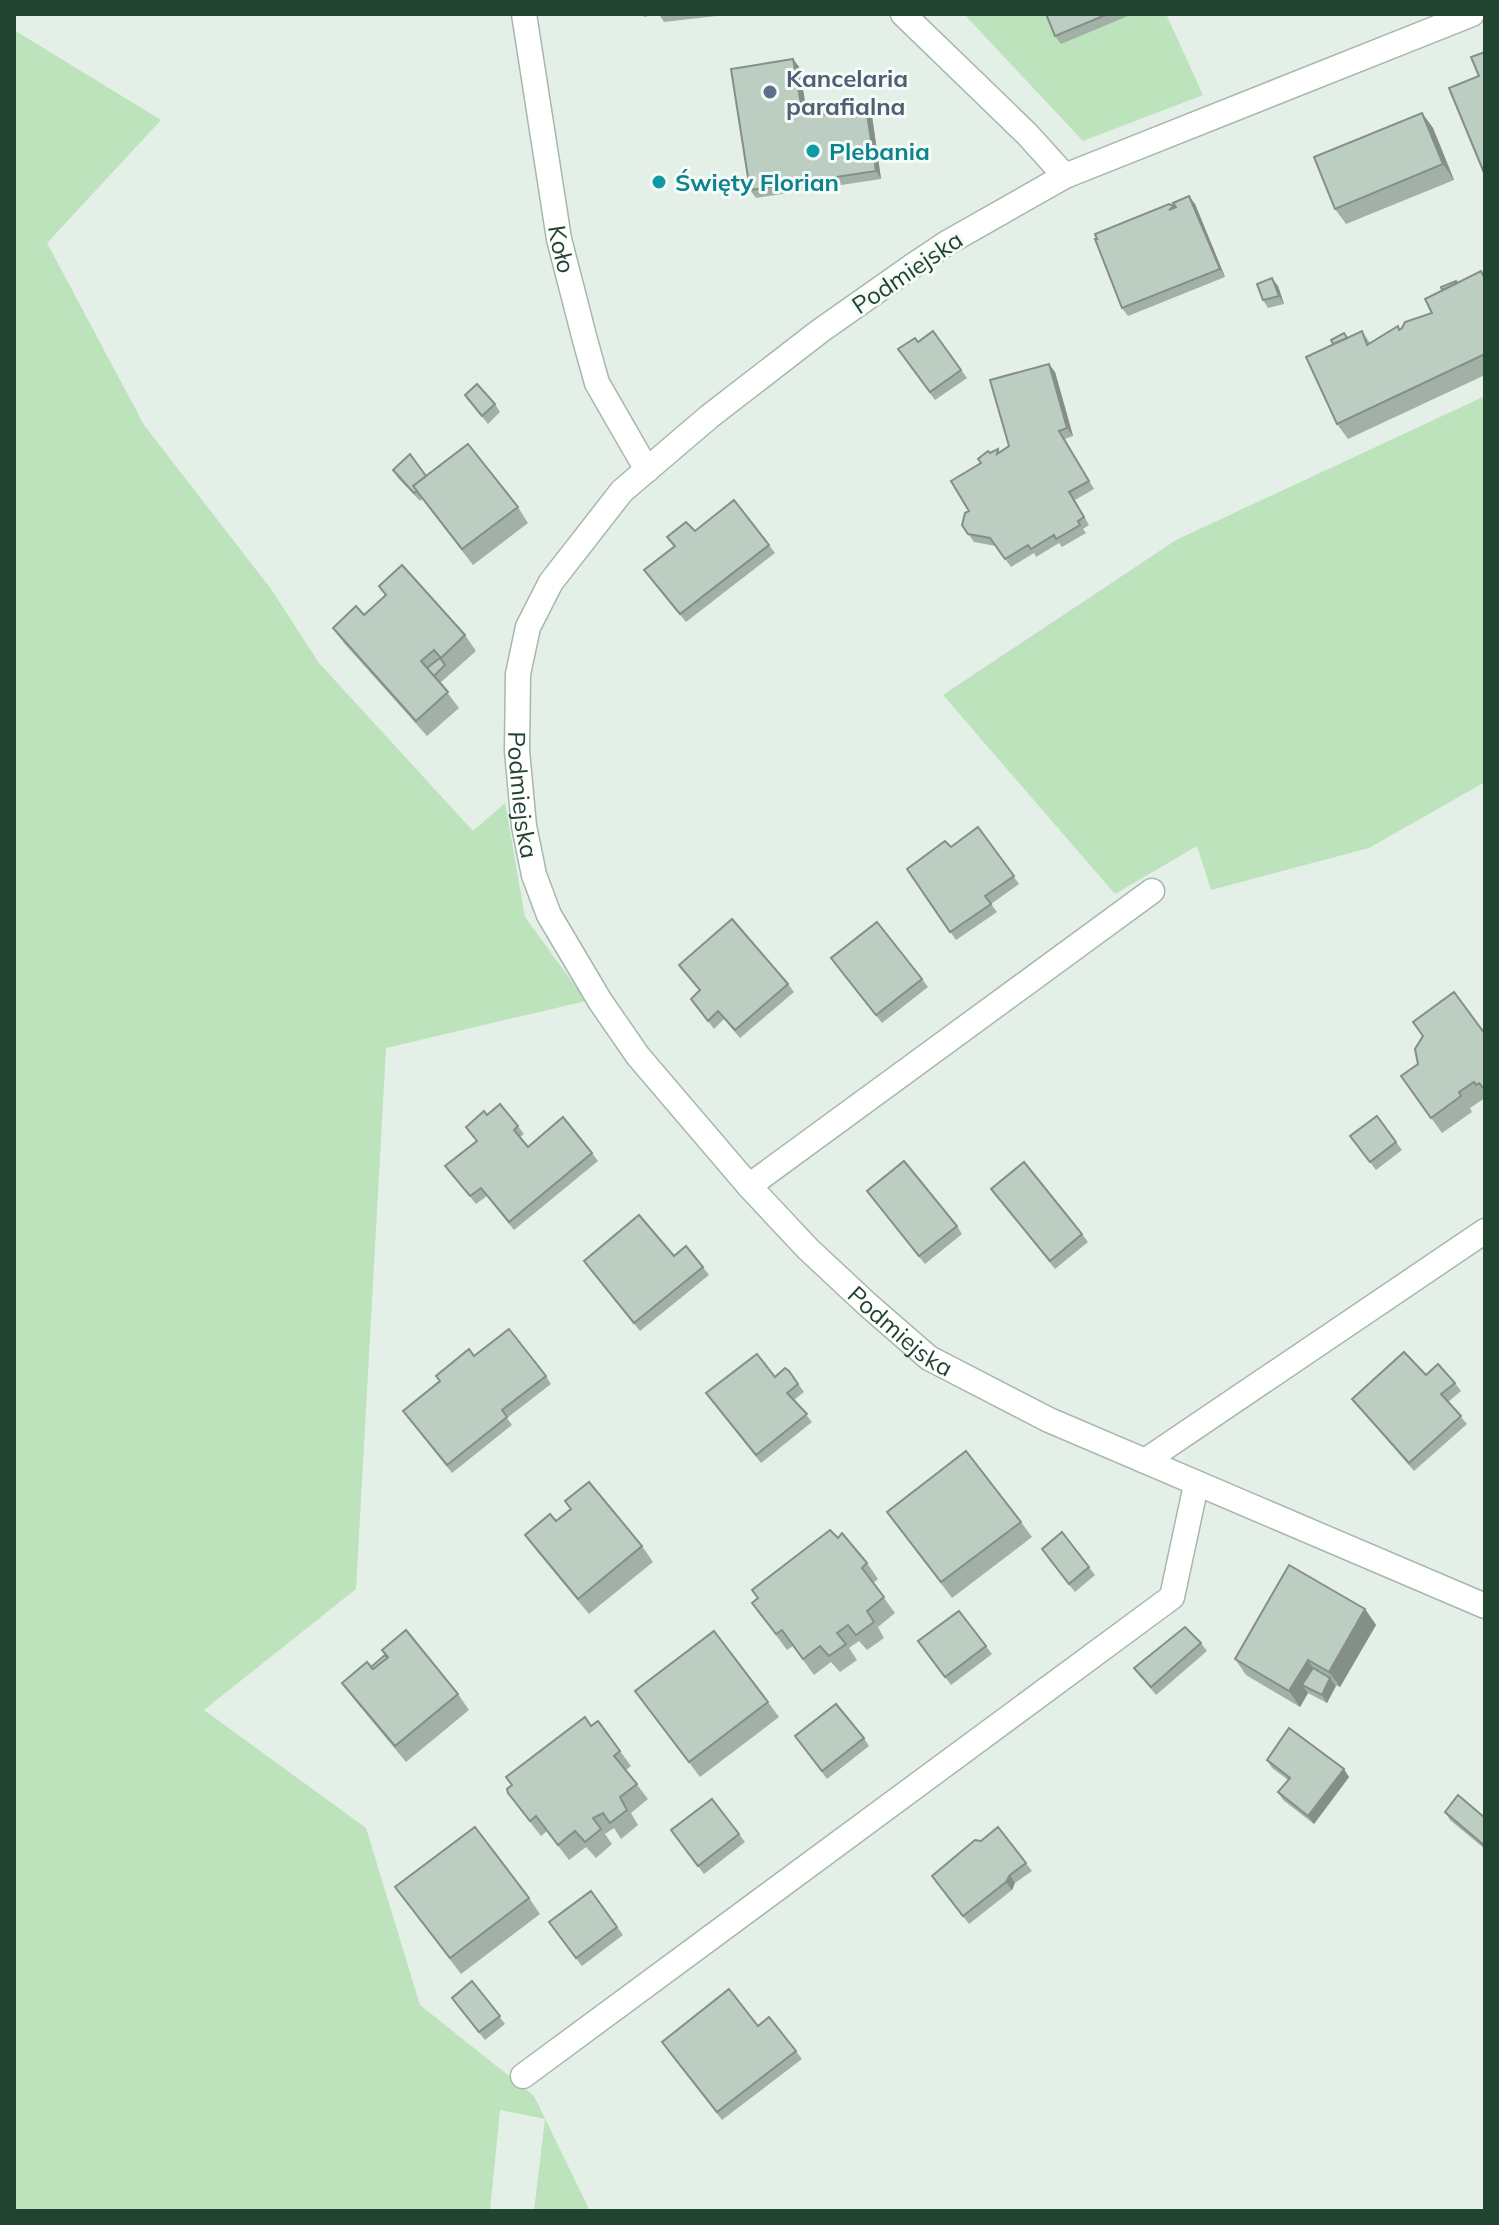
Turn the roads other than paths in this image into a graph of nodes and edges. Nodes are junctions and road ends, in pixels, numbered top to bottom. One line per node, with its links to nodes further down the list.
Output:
1 (524, 14): 5 (street, Koło)
2 (1472, 14): 4 (street, Podmiejska)
3 (903, 15): 4 (street)
4 (1065, 176): 5 (street, Podmiejska)
5 (647, 470): 7 (street, Podmiejska)
6 (1152, 891): 7 (street)
7 (749, 1186): 9 (street, Podmiejska)
8 (1485, 1231): 9 (street)
9 (1145, 1461): 10 (street, Podmiejska)
10 (1196, 1485): 11 (street, Podmiejska); 12 (street)
11 (1485, 1606)
12 (523, 2076)

